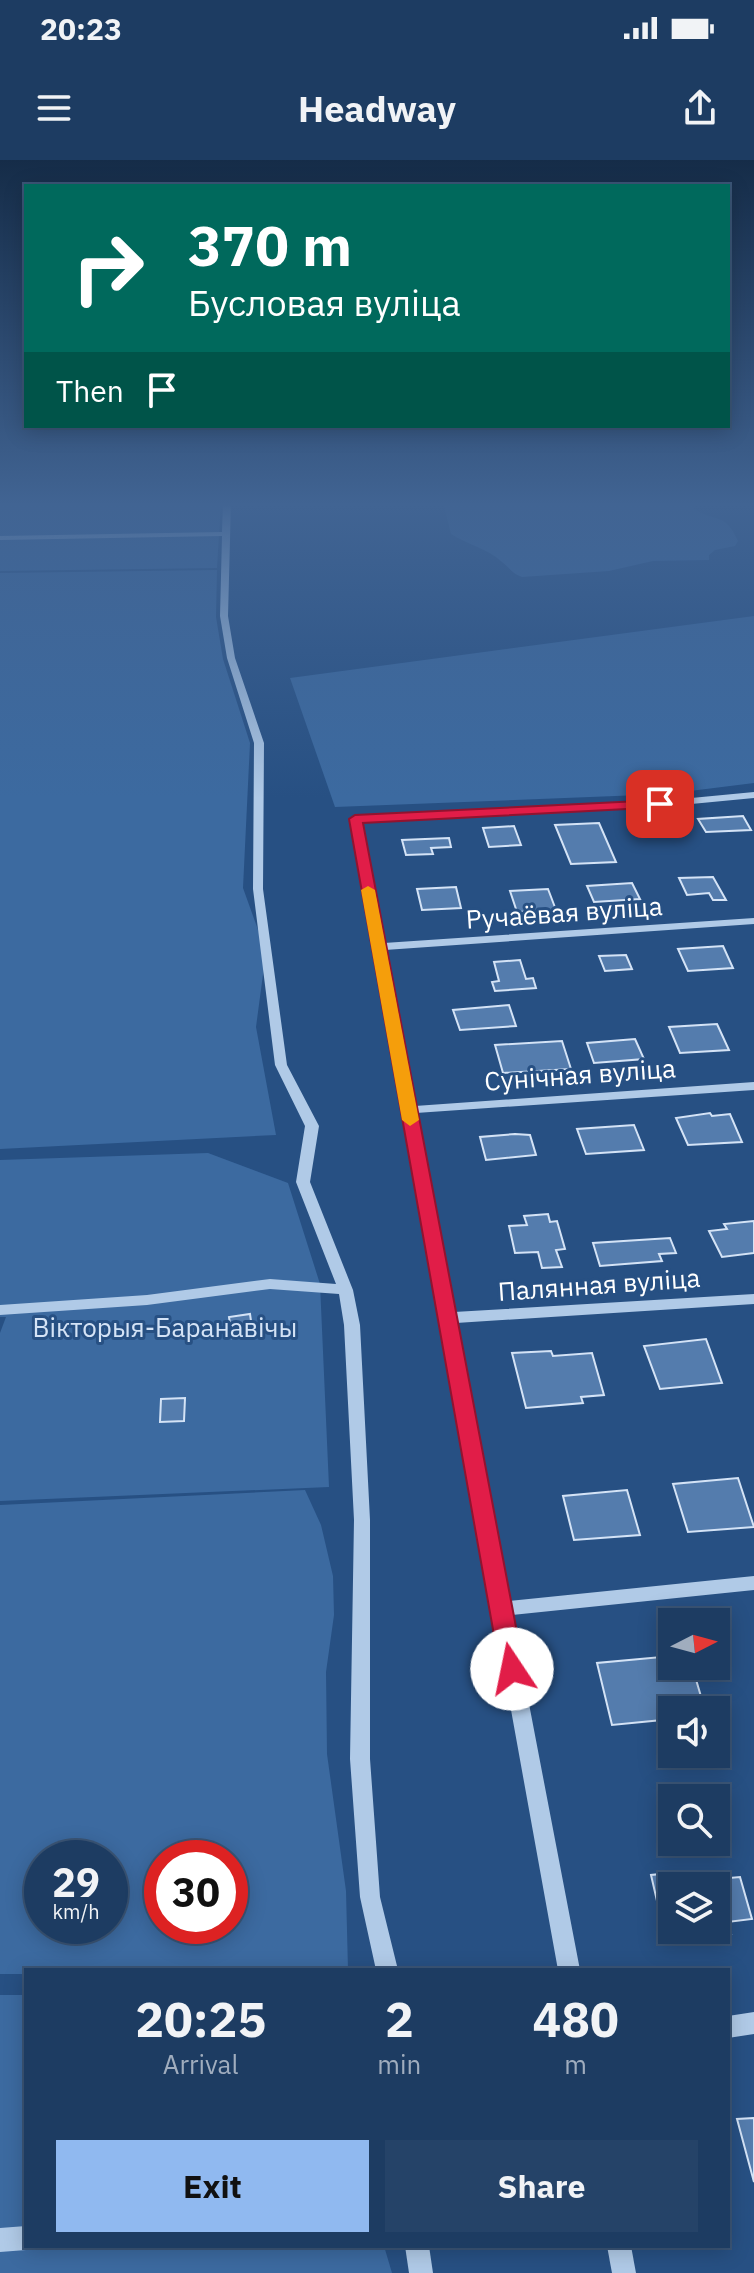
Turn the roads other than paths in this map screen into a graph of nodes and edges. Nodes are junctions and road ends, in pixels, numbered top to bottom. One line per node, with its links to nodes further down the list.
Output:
1 (225, 601): 7 (street)
2 (754, 795): 4 (street)
3 (754, 921): 4 (street, Ручаёвая вуліца)
4 (378, 947): 6 (street)
5 (754, 1086): 6 (street, Сунічная вуліца)
6 (408, 1110): 10 (street)
7 (346, 1290): 9 (street); 13 (street)
8 (754, 1299): 10 (street, Палянная вуліца)
9 (0, 1310)
10 (447, 1318): 12 (street)
11 (754, 1583): 12 (street)
12 (501, 1609): 14 (street)
13 (387, 1968)
14 (569, 1968)
15 (754, 2023): 16 (street)
16 (730, 2027)
17 (24, 2238): 18 (street)
18 (0, 2240)
19 (417, 2248): 21 (street)
20 (619, 2248): 22 (street)
21 (421, 2273)
22 (624, 2273)

